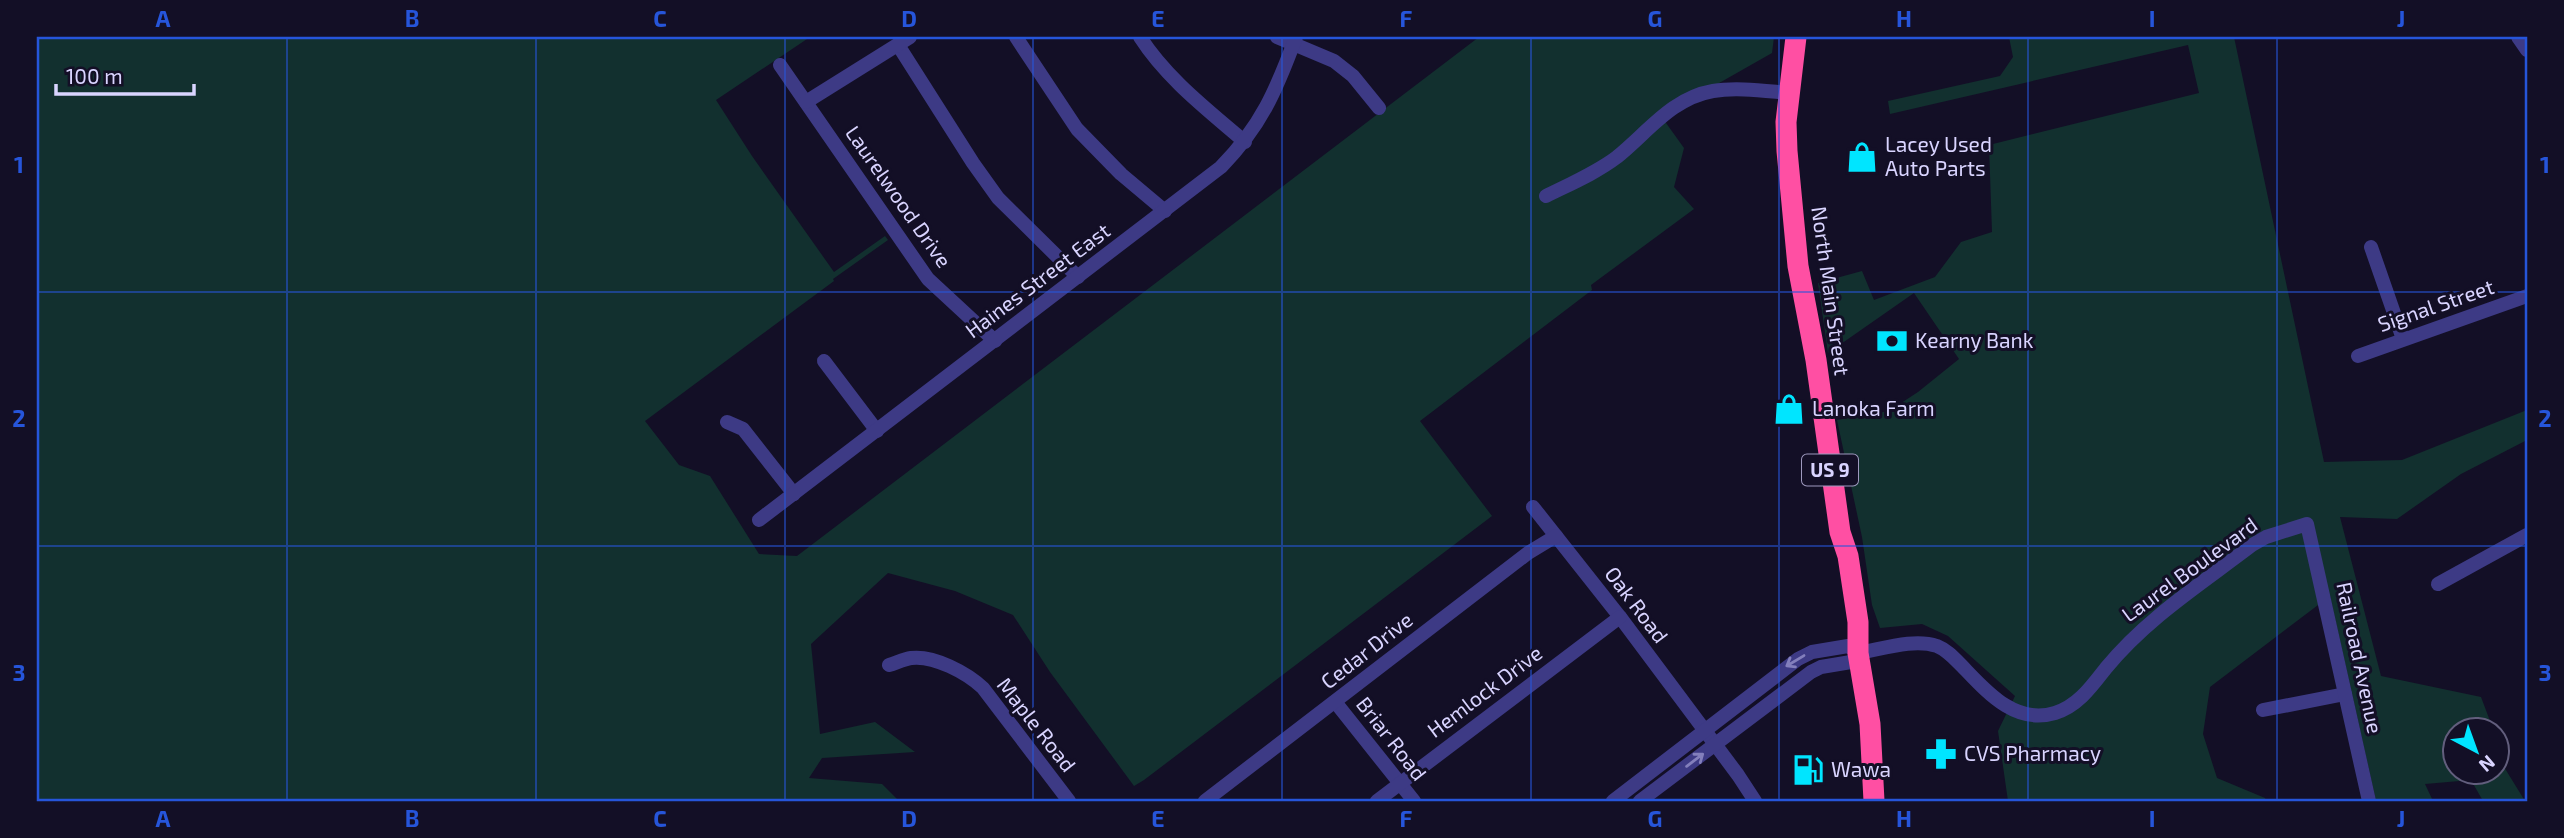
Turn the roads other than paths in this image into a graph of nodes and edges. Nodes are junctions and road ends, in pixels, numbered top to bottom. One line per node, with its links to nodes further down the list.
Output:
1 (1016, 37): 15 (street)
2 (1140, 37): 13 (street)
3 (1277, 37): 6 (street)
4 (1796, 37): 10 (highway, North Main Street / US 9)
5 (2518, 37): 8 (street)
6 (1295, 40): 12 (street); 13 (street, Haines Street East)
7 (904, 41): 11 (street); 17 (street)
8 (2527, 50)
9 (780, 65): 11 (street, Laurelwood Drive)
10 (1788, 93): 14 (street); 33 (highway, North Main Street / US 9)
11 (806, 103): 20 (street, Laurelwood Drive)
12 (1379, 108)
13 (1245, 142): 15 (street, Haines Street East)
14 (1546, 196)
15 (1165, 211): 17 (street, Haines Street East)
16 (2371, 247): 19 (street)
17 (1078, 277): 20 (street, Haines Street East)
18 (2527, 296): 19 (street, Signal Street)
19 (2403, 339): 21 (street, Signal Street)
20 (995, 341): 24 (street, Haines Street East)
21 (2358, 356)
22 (824, 361): 24 (street)
23 (727, 422): 25 (street)
24 (877, 431): 25 (street, Haines Street East)
25 (794, 494): 27 (street, Haines Street East)
26 (1533, 507): 29 (street, Oak Road)
27 (760, 520)
28 (2307, 524): 33 (street, Laurel Boulevard); 36 (street, Railroad Avenue)
29 (1556, 536): 32 (street, Oak Road); 37 (street, Cedar Drive)
30 (2527, 536): 31 (street)
31 (2438, 583)
32 (1620, 617): 40 (street, Oak Road); 42 (street, Hemlock Drive)
33 (1858, 653): 35 (street, Laurel Boulevard, one-way to 35); 38 (street, Laurel Boulevard); 50 (highway, North Main Street / US 9)
34 (889, 664): 43 (street, Maple Road)
35 (1755, 693): 38 (street); 40 (street, Laurel Boulevard)
36 (2345, 694): 39 (street); 51 (street, Railroad Avenue)
37 (1336, 703): 42 (street, Briar Road); 44 (street, Cedar Drive)
38 (1765, 706): 41 (street, Laurel Boulevard)
39 (2263, 710)
40 (1704, 730): 41 (street, Oak Road); 47 (street, Laurel Boulevard)
41 (1715, 744): 48 (street, Laurel Boulevard, one-way to 41); 49 (street, Oak Road)
42 (1400, 783): 45 (street, Hemlock Drive); 46 (street, Briar Road)
43 (1069, 801)
44 (1205, 801)
45 (1377, 801)
46 (1414, 801)
47 (1614, 801)
48 (1640, 801)
49 (1755, 801)
50 (1874, 801)
51 (2368, 801)

